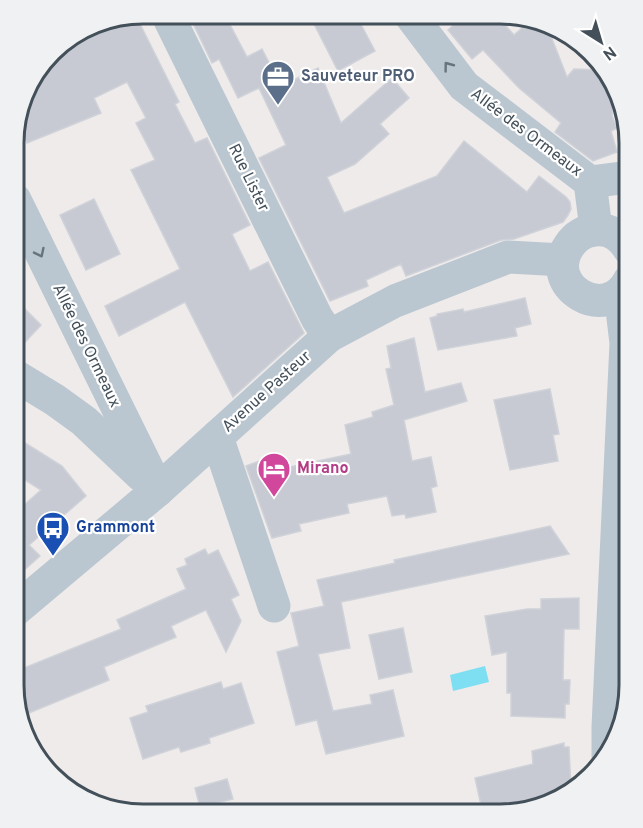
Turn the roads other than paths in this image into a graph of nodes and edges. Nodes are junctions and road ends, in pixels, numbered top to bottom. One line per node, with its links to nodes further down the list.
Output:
1 (172, 24): 10 (street, Rue Lister)
2 (417, 24): 4 (street, Allée des Ormeaux, one-way to 2)
3 (619, 178): 4 (street)
4 (590, 182): 6 (street, Allée des Ormeaux)
5 (24, 219): 14 (street, Allée des Ormeaux, one-way to 14)
6 (596, 229): 7 (street); 8 (street)
7 (619, 236)
8 (563, 260): 9 (street); 10 (street, Avenue Pasteur)
9 (619, 290)
10 (329, 336): 12 (street, Avenue Pasteur)
11 (24, 381): 14 (street)
12 (217, 437): 14 (street, Avenue Pasteur); 16 (street)
13 (619, 488): 17 (street)
14 (158, 490): 15 (street, Avenue Pasteur)
15 (24, 603)
16 (274, 606)
17 (608, 736)

